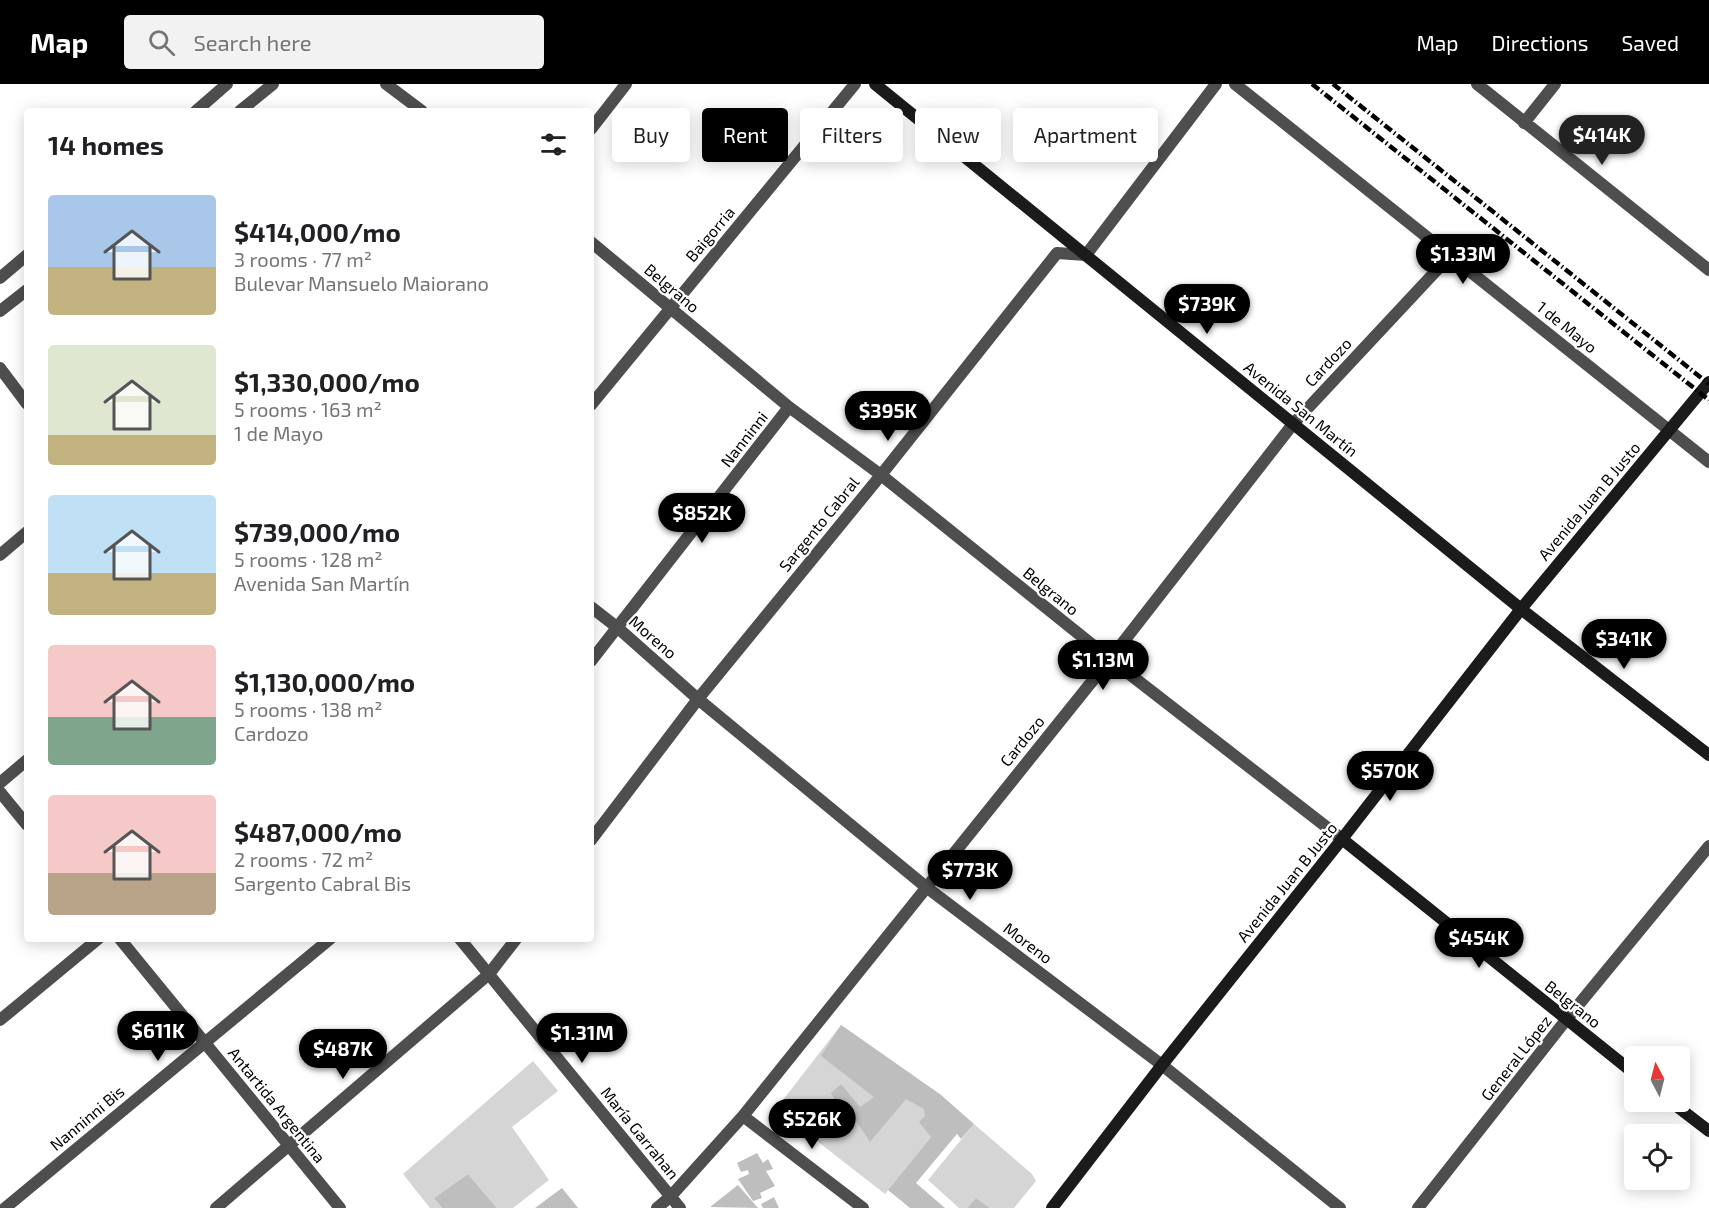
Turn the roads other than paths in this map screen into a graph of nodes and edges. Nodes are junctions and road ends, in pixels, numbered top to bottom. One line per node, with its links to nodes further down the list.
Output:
1 (227, 84): 11 (street)
2 (273, 84): 12 (street)
3 (386, 84): 13 (street)
4 (626, 84): 15 (street)
5 (855, 84): 23 (street, Baigorria)
6 (875, 84): 17 (street, Avenida San Martín)
7 (1216, 84): 17 (street)
8 (1235, 84): 18 (street, 1 de Mayo)
9 (1477, 84): 14 (street)
10 (1555, 84): 14 (street)
11 (199, 108)
12 (244, 108)
13 (418, 108)
14 (1524, 123): 20 (street)
15 (594, 125)
16 (594, 245): 23 (street, Belgrano)
17 (1086, 255): 30 (street, Avenida San Martín); 33 (street, Sargento Cabral)
18 (1450, 256): 30 (street, Cardozo); 31 (street, 1 de Mayo)
19 (24, 258): 21 (street)
20 (1709, 270)
21 (0, 278)
22 (24, 292): 24 (street)
23 (670, 308): 28 (street, Baigorria); 29 (street, Belgrano)
24 (0, 311)
25 (0, 368): 27 (street)
26 (1709, 382): 31 (street, Avenida Juan B Justo)
27 (24, 400)
28 (594, 401)
29 (789, 407): 33 (street, Belgrano); 38 (street, Nanninni)
30 (1293, 424): 37 (street, Avenida San Martín); 40 (street, Cardozo)
31 (1669, 430): 32 (street, 1 de Mayo); 37 (street, Avenida Juan B Justo)
32 (1709, 462)
33 (881, 475): 40 (street, Belgrano); 41 (street, Sargento Cabral)
34 (24, 535): 35 (street)
35 (0, 555)
36 (594, 609): 38 (street, Moreno)
37 (1521, 609): 42 (street, Avenida San Martín); 48 (street, Avenida Juan B Justo)
38 (618, 628): 39 (street, Nanninni); 41 (street, Moreno)
39 (594, 657)
40 (1110, 659): 48 (street, Belgrano); 50 (street, Cardozo)
41 (698, 699): 47 (street, Sargento Cabral); 50 (street, Moreno)
42 (1709, 755)
43 (24, 763): 44 (street)
44 (0, 783)
45 (0, 792): 46 (street)
46 (24, 821)
47 (594, 836)
48 (1342, 839): 58 (street, Belgrano); 60 (street, Avenida Juan B Justo)
49 (1709, 846): 58 (street, General López)
50 (926, 887): 60 (street, Moreno); 63 (street, Cardozo)
51 (95, 942): 57 (street)
52 (122, 942): 59 (street, Antartida Argentina)
53 (326, 942): 59 (street, Nanninni Bis)
54 (462, 942): 56 (street, María Garrahan)
55 (514, 942): 56 (street)
56 (489, 974): 65 (street); 66 (street, María Garrahan)
57 (0, 1020)
58 (1566, 1020): 61 (street, Belgrano); 75 (street, General López)
59 (204, 1043): 65 (street, Antartida Argentina); 67 (street, Nanninni Bis)
60 (1162, 1065): 73 (street, Avenida Juan B Justo); 74 (street, Moreno)
61 (1624, 1065)
62 (1684, 1112): 64 (street)
63 (743, 1116): 66 (street, Cardozo); 72 (street)
64 (1709, 1131)
65 (289, 1146): 68 (street); 69 (street, Antartida Argentina)
66 (671, 1196): 70 (street, Cardozo); 71 (street, María Garrahan)
67 (5, 1208)
68 (216, 1208)
69 (340, 1208)
70 (657, 1208)
71 (680, 1208)
72 (863, 1208)
73 (1052, 1208)
74 (1340, 1208)
75 (1418, 1208)

